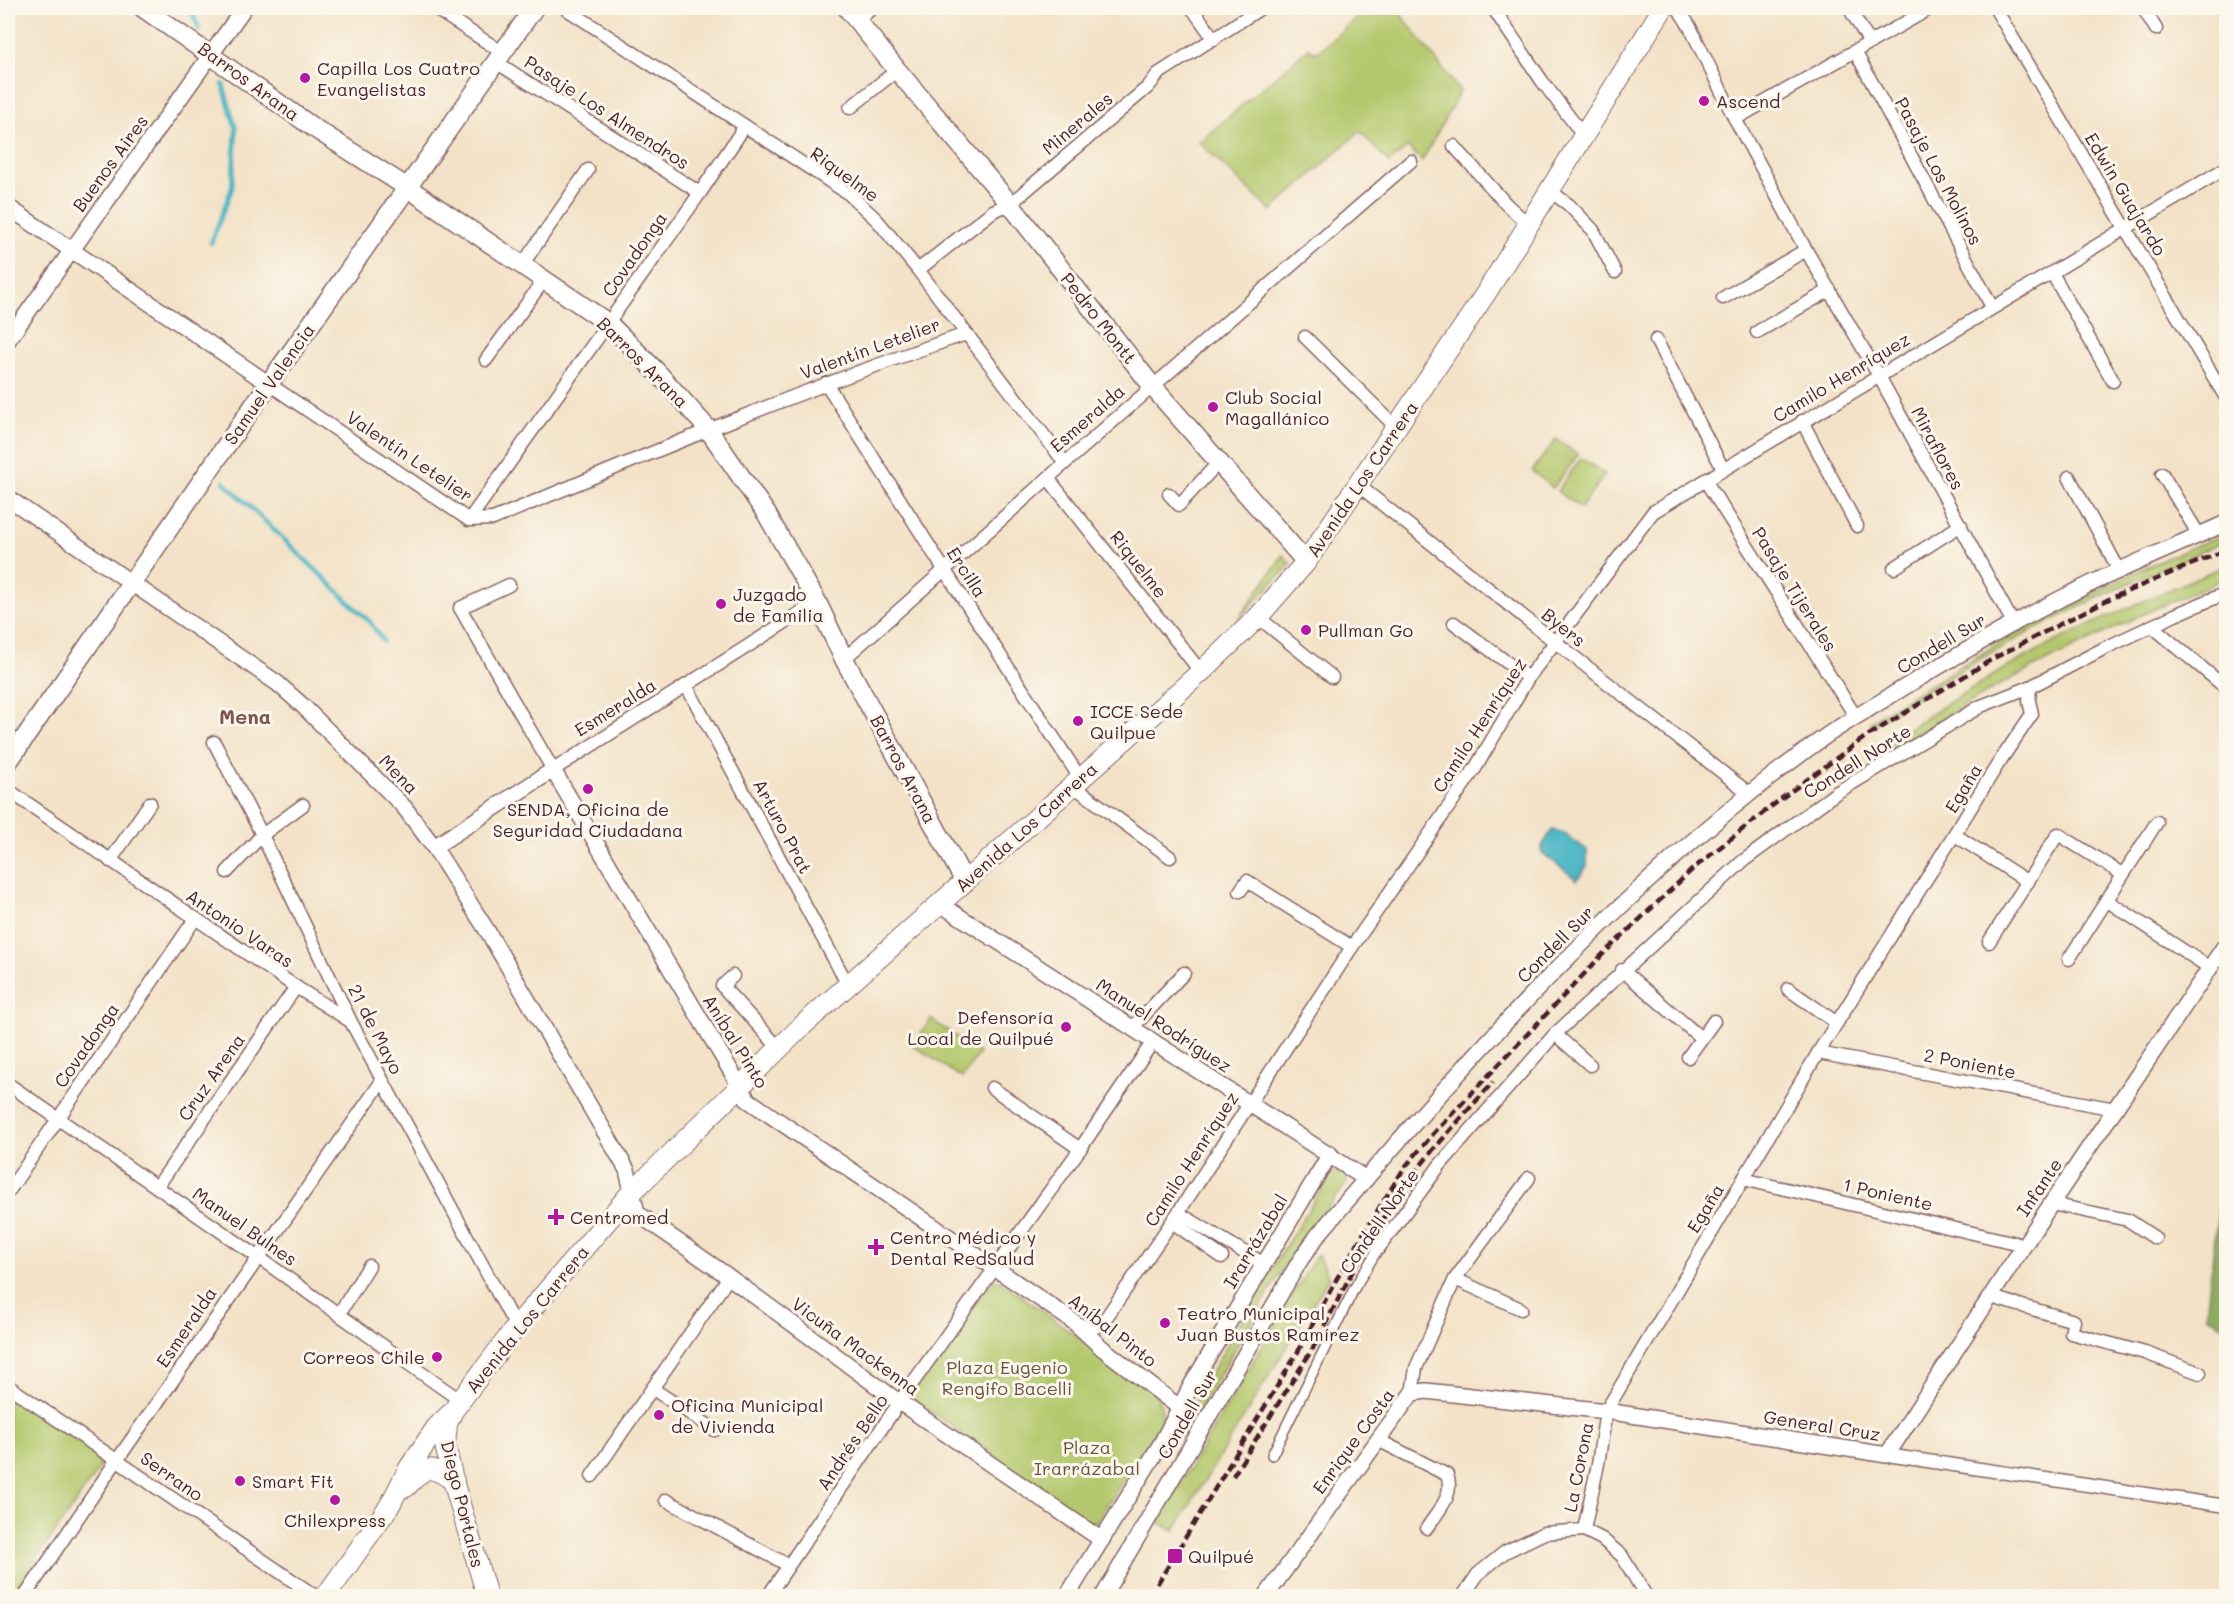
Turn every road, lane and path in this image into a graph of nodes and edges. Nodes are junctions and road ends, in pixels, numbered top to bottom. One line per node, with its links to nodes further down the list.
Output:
1 (143, 8): 21 (main road, Barros Arana)
2 (244, 8): 21 (street, Buenos Aires)
3 (434, 8): 22 (street, Pasaje Los Almendros)
4 (534, 8): 22 (main road, Samuel Valencia)
5 (565, 8): 26 (street, Riquelme)
6 (872, 8): 16 (street)
7 (1192, 8): 18 (street)
8 (1261, 8): 18 (street, Minerales)
9 (1493, 8): 27 (street)
10 (1663, 8): 27 (main road, Avenida Los Carrera)
11 (1678, 8): 25 (street, Miraflores)
12 (1849, 8): 19 (street)
13 (1931, 8): 19 (street)
14 (1995, 8): 38 (street, Edwin Guajardo)
15 (2143, 8): 17 (street)
16 (853, 14): 23 (main road, Pedro Montt)
17 (2156, 29)
18 (1214, 39): 35 (street, Minerales)
19 (1870, 43): 20 (street)
20 (1855, 51): 25 (street); 48 (street, Pasaje Los Molinos)
21 (212, 54): 32 (main road, Barros Arana); 40 (street, Buenos Aires)
22 (499, 57): 32 (main road, Samuel Valencia); 34 (street, Pasaje Los Almendros)
23 (897, 70): 24 (street); 35 (main road, Pedro Montt)
24 (850, 108)
25 (1735, 119): 39 (street, Miraflores)
26 (744, 126): 34 (street, Covadonga); 42 (street, Riquelme)
27 (1583, 135): 33 (main road, Avenida Los Carrera)
28 (1454, 146): 37 (street)
29 (1411, 161): 60 (street, Esmeralda)
30 (2226, 168): 38 (street, Camilo Henríquez)
31 (588, 170): 41 (street)
32 (408, 188): 41 (main road, Barros Arana); 59 (main road, Samuel Valencia)
33 (1549, 190): 37 (main road, Avenida Los Carrera); 43 (street)
34 (700, 193): 49 (street, Covadonga)
35 (1010, 204): 42 (street, Minerales); 60 (main road, Pedro Montt)
36 (8, 207): 40 (street, Valentín Letelier)
37 (1528, 224): 63 (main road, Avenida Los Carrera)
38 (2126, 228): 44 (street, Camilo Henríquez); 61 (street, Edwin Guajardo)
39 (1806, 250): 46 (street, Miraflores); 47 (street)
40 (72, 251): 53 (street, Buenos Aires); 59 (street, Valentín Letelier)
41 (522, 265): 45 (main road, Barros Arana)
42 (918, 270): 51 (street, Riquelme)
43 (1615, 272)
44 (2052, 273): 48 (street, Camilo Henríquez); 57 (street)
45 (544, 280): 49 (main road, Barros Arana); 55 (street)
46 (1830, 290): 50 (street); 56 (street, Miraflores)
47 (1723, 298)
48 (1992, 307): 56 (street, Camilo Henríquez)
49 (608, 323): 64 (main road, Barros Arana); 75 (street, Covadonga)
50 (1757, 332)
51 (966, 334): 58 (street, Valentín Letelier); 65 (street, Riquelme)
52 (1305, 337): 63 (street)
53 (8, 340)
54 (1656, 340): 67 (street)
55 (486, 360)
56 (1879, 376): 62 (street, Camilo Henríquez); 77 (street, Miraflores)
57 (2113, 381)
58 (826, 383): 64 (street, Valentín Letelier); 82 (street, Ercilla)
59 (269, 384): 75 (street, Valentín Letelier); 84 (main road, Samuel Valencia)
60 (1153, 387): 65 (street, Esmeralda); 66 (main road, Pedro Montt)
61 (2226, 398)
62 (1802, 421): 67 (street, Camilo Henríquez); 78 (street)
63 (1396, 428): 72 (main road, Avenida Los Carrera)
64 (708, 429): 75 (street, Valentín Letelier); 87 (main road, Barros Arana)
65 (1065, 463): 70 (street, Esmeralda)
66 (1218, 463): 73 (street); 80 (main road, Pedro Montt)
67 (1723, 469): 71 (street, Camilo Henríquez)
68 (2162, 474): 79 (street)
69 (2070, 477): 83 (street)
70 (1048, 478): 82 (street, Esmeralda); 94 (street, Riquelme)
71 (1704, 480): 92 (street, Camilo Henríquez); 100 (street, Pasaje Tijerales)
72 (1358, 485): 80 (main road, Avenida Los Carrera); 92 (street, Byers)
73 (1169, 494)
74 (8, 498): 84 (street, Mena)
75 (470, 520)
76 (2226, 523): 79 (street, Condell Sur)
77 (1961, 525): 81 (street); 90 (street, Miraflores)
78 (1857, 526)
79 (2199, 535): 83 (street, Condell Sur)
80 (1306, 562): 88 (main road, Avenida Los Carrera)
81 (1894, 568)
82 (945, 570): 93 (street, Esmeralda); 104 (street, Ercilla)
83 (2119, 570): 90 (street, Condell Sur)
84 (132, 582): 102 (main road, Samuel Valencia); 112 (street, Mena)
85 (509, 585): 103 (street, Aníbal Pinto)
86 (2226, 595): 91 (street, Condell Norte)
87 (817, 602): 93 (main road, Barros Arana); 97 (street, Esmeralda)
88 (1258, 617): 94 (main road, Avenida Los Carrera); 95 (street)
89 (1454, 623): 96 (street)
90 (2013, 623): 100 (street, Condell Sur)
91 (2152, 626): 98 (street, Condell Norte); 99 (street)
92 (1555, 642): 96 (street, Camilo Henríquez); 106 (street, Byers)
93 (844, 659): 117 (main road, Barros Arana)
94 (1201, 672): 104 (main road, Avenida Los Carrera)
95 (1332, 677)
96 (1528, 678): 125 (street, Camilo Henríquez)
97 (686, 685): 103 (street, Esmeralda); 131 (street, Arturo Prat)
98 (2030, 687): 111 (street, Egaña); 128 (street, Condell Norte)
99 (2226, 688)
100 (1856, 717): 106 (street, Condell Sur)
101 (214, 742): 110 (street, 21 de Mayo)
102 (8, 762)
103 (553, 770): 112 (street, Esmeralda); 147 (street, Aníbal Pinto)
104 (1076, 782): 113 (street); 117 (main road, Avenida Los Carrera)
105 (8, 790): 114 (street, Antonio Varas)
106 (1750, 794): 154 (street, Condell Sur)
107 (150, 803): 114 (street)
108 (303, 805): 110 (street)
109 (2157, 822): 116 (street)
110 (262, 835): 115 (street); 135 (street, 21 de Mayo)
111 (1955, 835): 118 (street); 136 (street, Egaña)
112 (434, 847): 159 (street, Mena)
113 (1170, 857)
114 (110, 861): 122 (street, Antonio Varas)
115 (227, 872)
116 (2122, 874): 118 (street); 120 (street)
117 (965, 882): 121 (main road, Avenida Los Carrera)
118 (2028, 882): 123 (street)
119 (1240, 891): 125 (street)
120 (2106, 900): 126 (street); 127 (street)
121 (940, 904): 131 (main road, Avenida Los Carrera); 137 (street, Manuel Rodríguez)
122 (195, 919): 132 (street, Antonio Varas); 151 (street, Covadonga)
123 (1989, 942)
124 (2226, 944): 127 (street, Infante)
125 (1352, 947): 149 (street, Camilo Henríquez)
126 (2069, 959)
127 (2210, 968): 150 (street, Infante)
128 (1622, 970): 138 (street, Condell Norte); 139 (street)
129 (1184, 973): 137 (street)
130 (733, 976): 141 (street)
131 (848, 985): 141 (main road, Avenida Los Carrera)
132 (296, 987): 135 (street, Antonio Varas); 157 (street, Cruz Arena)
133 (1788, 989): 136 (street)
134 (1714, 1021): 139 (street)
135 (351, 1022): 145 (street, 21 de Mayo)
136 (1837, 1023): 142 (street, Egaña)
137 (1132, 1028): 140 (street, Manuel Rodríguez)
138 (1555, 1034): 144 (street); 164 (street, Condell Norte)
139 (1701, 1038): 143 (street)
140 (1152, 1043): 149 (street, Manuel Rodríguez); 152 (street, Andrés Bello)
141 (779, 1048): 147 (main road, Avenida Los Carrera)
142 (1818, 1053): 150 (street, 2 Poniente); 156 (street, Egaña)
143 (1688, 1058)
144 (1590, 1065)
145 (382, 1081): 165 (street, Esmeralda); 176 (street, 21 de Mayo)
146 (8, 1084): 151 (street, Manuel Bulnes)
147 (738, 1087): 159 (main road, Avenida Los Carrera); 169 (street, Aníbal Pinto)
148 (992, 1088): 152 (street)
149 (1249, 1103): 153 (street, Manuel Rodríguez); 161 (street, Camilo Henríquez)
150 (2115, 1109): 160 (street, Infante)
151 (58, 1119): 157 (street, Manuel Bulnes); 158 (street, Covadonga)
152 (1080, 1149): 169 (street, Andrés Bello)
153 (1330, 1154): 154 (street, Manuel Rodríguez); 167 (street, Irarrázabal)
154 (1366, 1179): 205 (street, Condell Sur)
155 (1529, 1179): 171 (street, Enrique Costa)
156 (1743, 1179): 163 (street, 1 Poniente); 184 (street, Egaña)
157 (157, 1187): 165 (street, Manuel Bulnes)
158 (8, 1192)
159 (631, 1193): 170 (street, Vicuña Mackenna); 176 (main road, Avenida Los Carrera)
160 (2051, 1204): 162 (street); 163 (street, Infante)
161 (1175, 1218): 166 (street); 167 (street); 175 (street, Camilo Henríquez)
162 (2155, 1238)
163 (2024, 1245): 172 (street, Infante)
164 (1378, 1249): 187 (street, Condell Norte)
165 (258, 1257): 174 (street, Manuel Bulnes); 189 (street, Esmeralda)
166 (1222, 1257)
167 (1264, 1264): 183 (street, Irarrázabal)
168 (369, 1266): 174 (street)
169 (995, 1268): 175 (street, Aníbal Pinto); 181 (street, Andrés Bello)
170 (729, 1277): 179 (street); 181 (street, Vicuña Mackenna)
171 (1455, 1279): 173 (street); 180 (street, Enrique Costa)
172 (1991, 1297): 177 (street); 188 (street, Infante)
173 (1521, 1309)
174 (339, 1314): 182 (street, Manuel Bulnes)
175 (1074, 1322): 183 (street, Aníbal Pinto)
176 (516, 1327): 182 (main road, Avenida Los Carrera)
177 (2200, 1373)
178 (8, 1386): 189 (street, Serrano)
179 (653, 1389): 185 (street); 190 (street)
180 (1412, 1393): 184 (street, General Cruz); 186 (street, Enrique Costa)
181 (900, 1402): 197 (street, Vicuña Mackenna); 198 (street, Andrés Bello)
182 (456, 1407): 191 (main road, Diego Portales); 193 (main road, Avenida Los Carrera)
183 (1180, 1408): 197 (street, Irarrázabal)
184 (1606, 1412): 188 (street, General Cruz); 196 (street, La Corona)
185 (715, 1431)
186 (1378, 1440): 195 (street); 206 (street, Enrique Costa)
187 (1272, 1455)
188 (1887, 1455): 194 (street, General Cruz)
189 (118, 1461): 199 (street, Esmeralda); 200 (street, Serrano)
190 (592, 1476)
191 (454, 1481): 193 (main road); 202 (main road, Diego Portales)
192 (666, 1500): 198 (street)
193 (390, 1504): 201 (main road, Avenida Los Carrera)
194 (2226, 1506)
195 (1427, 1528)
196 (1584, 1530): 207 (street); 208 (street)
197 (1102, 1540): 204 (street, Irarrázabal)
198 (788, 1565): 203 (street, Andrés Bello)
199 (25, 1596)
200 (315, 1596)
201 (326, 1596)
202 (487, 1596)
203 (768, 1596)
204 (1067, 1596)
205 (1103, 1596)
206 (1266, 1596)
207 (1464, 1596)
208 (1646, 1596)

